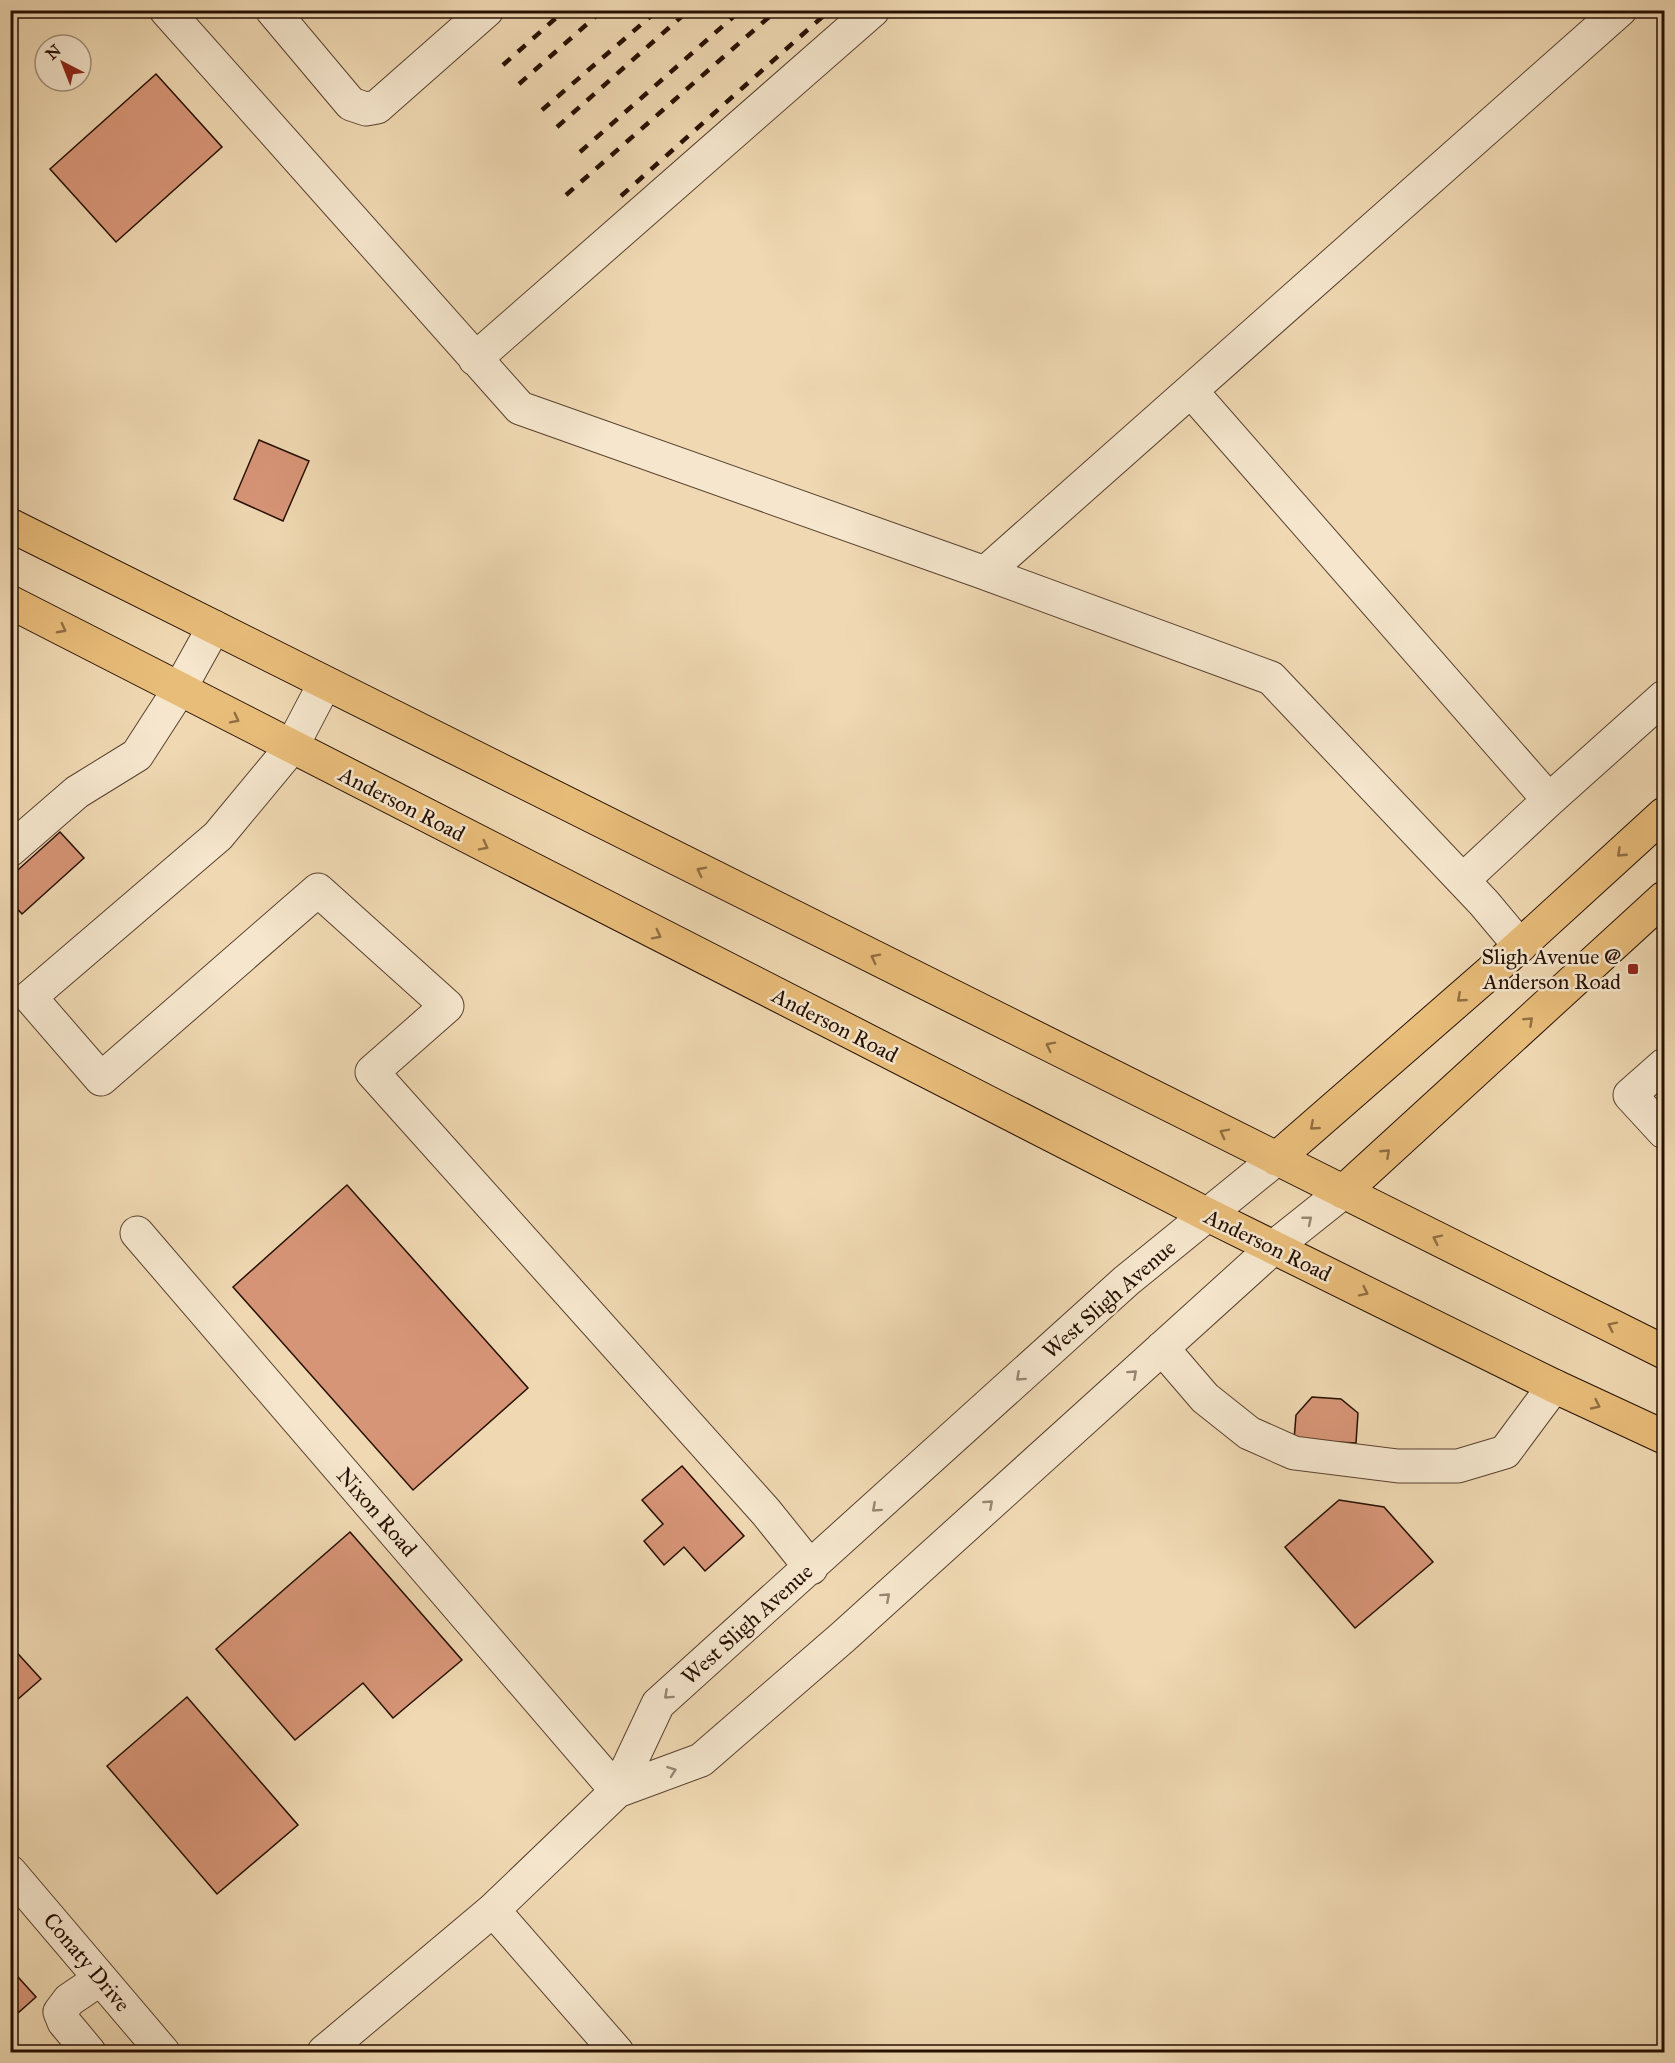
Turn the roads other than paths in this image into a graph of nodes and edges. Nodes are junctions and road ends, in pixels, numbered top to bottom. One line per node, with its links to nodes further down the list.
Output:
1 (166, 10): 6 (street)
2 (272, 10): 3 (street)
3 (487, 10)
4 (873, 10): 6 (street)
5 (1620, 10): 7 (street)
6 (476, 359): 9 (street)
7 (1191, 391): 9 (street); 16 (street)
8 (10, 525): 11 (main road)
9 (985, 573): 19 (street)
10 (10, 602): 13 (main road, Anderson Road, one-way to 13)
11 (214, 627): 12 (main road); 13 (street)
12 (325, 683): 15 (street); 24 (main road, one-way to 12)
13 (179, 690): 15 (main road, Anderson Road, one-way to 15); 18 (street)
14 (1665, 697): 16 (street)
15 (291, 748): 26 (main road, Anderson Road, one-way to 26); 33 (street)
16 (1549, 800): 19 (street)
17 (1665, 814): 21 (main road, West Sligh Avenue, one-way to 21)
18 (10, 850)
19 (1463, 880): 21 (street)
20 (1665, 898): 25 (main road, West Sligh Avenue, one-way to 20)
21 (1520, 946): 24 (main road, West Sligh Avenue, one-way to 24)
22 (1665, 1065): 23 (street)
23 (1665, 1132)
24 (1276, 1159): 25 (main road); 26 (street, West Sligh Avenue)
25 (1343, 1192): 28 (street, West Sligh Avenue, one-way to 25); 30 (main road, one-way to 25)
26 (1206, 1214): 28 (main road, Anderson Road); 33 (street, West Sligh Avenue, one-way to 33)
27 (137, 1233): 34 (street, Nixon Road)
28 (1274, 1248): 29 (street, West Sligh Avenue); 31 (main road, Anderson Road, one-way to 31)
29 (1162, 1348): 31 (street); 34 (street, West Sligh Avenue, one-way to 29)
30 (1665, 1352)
31 (1554, 1386): 32 (main road, Anderson Road, one-way to 32)
32 (1665, 1437)
33 (811, 1568): 34 (street, West Sligh Avenue, one-way to 34)
34 (617, 1791): 36 (street, West Sligh Avenue)
35 (10, 1872): 37 (street, Conaty Drive)
36 (493, 1910): 40 (street, West Sligh Avenue); 41 (street)
37 (100, 1979): 38 (street, Conaty Drive); 39 (street)
38 (160, 2051)
39 (89, 2052)
40 (324, 2052)
41 (617, 2052)

